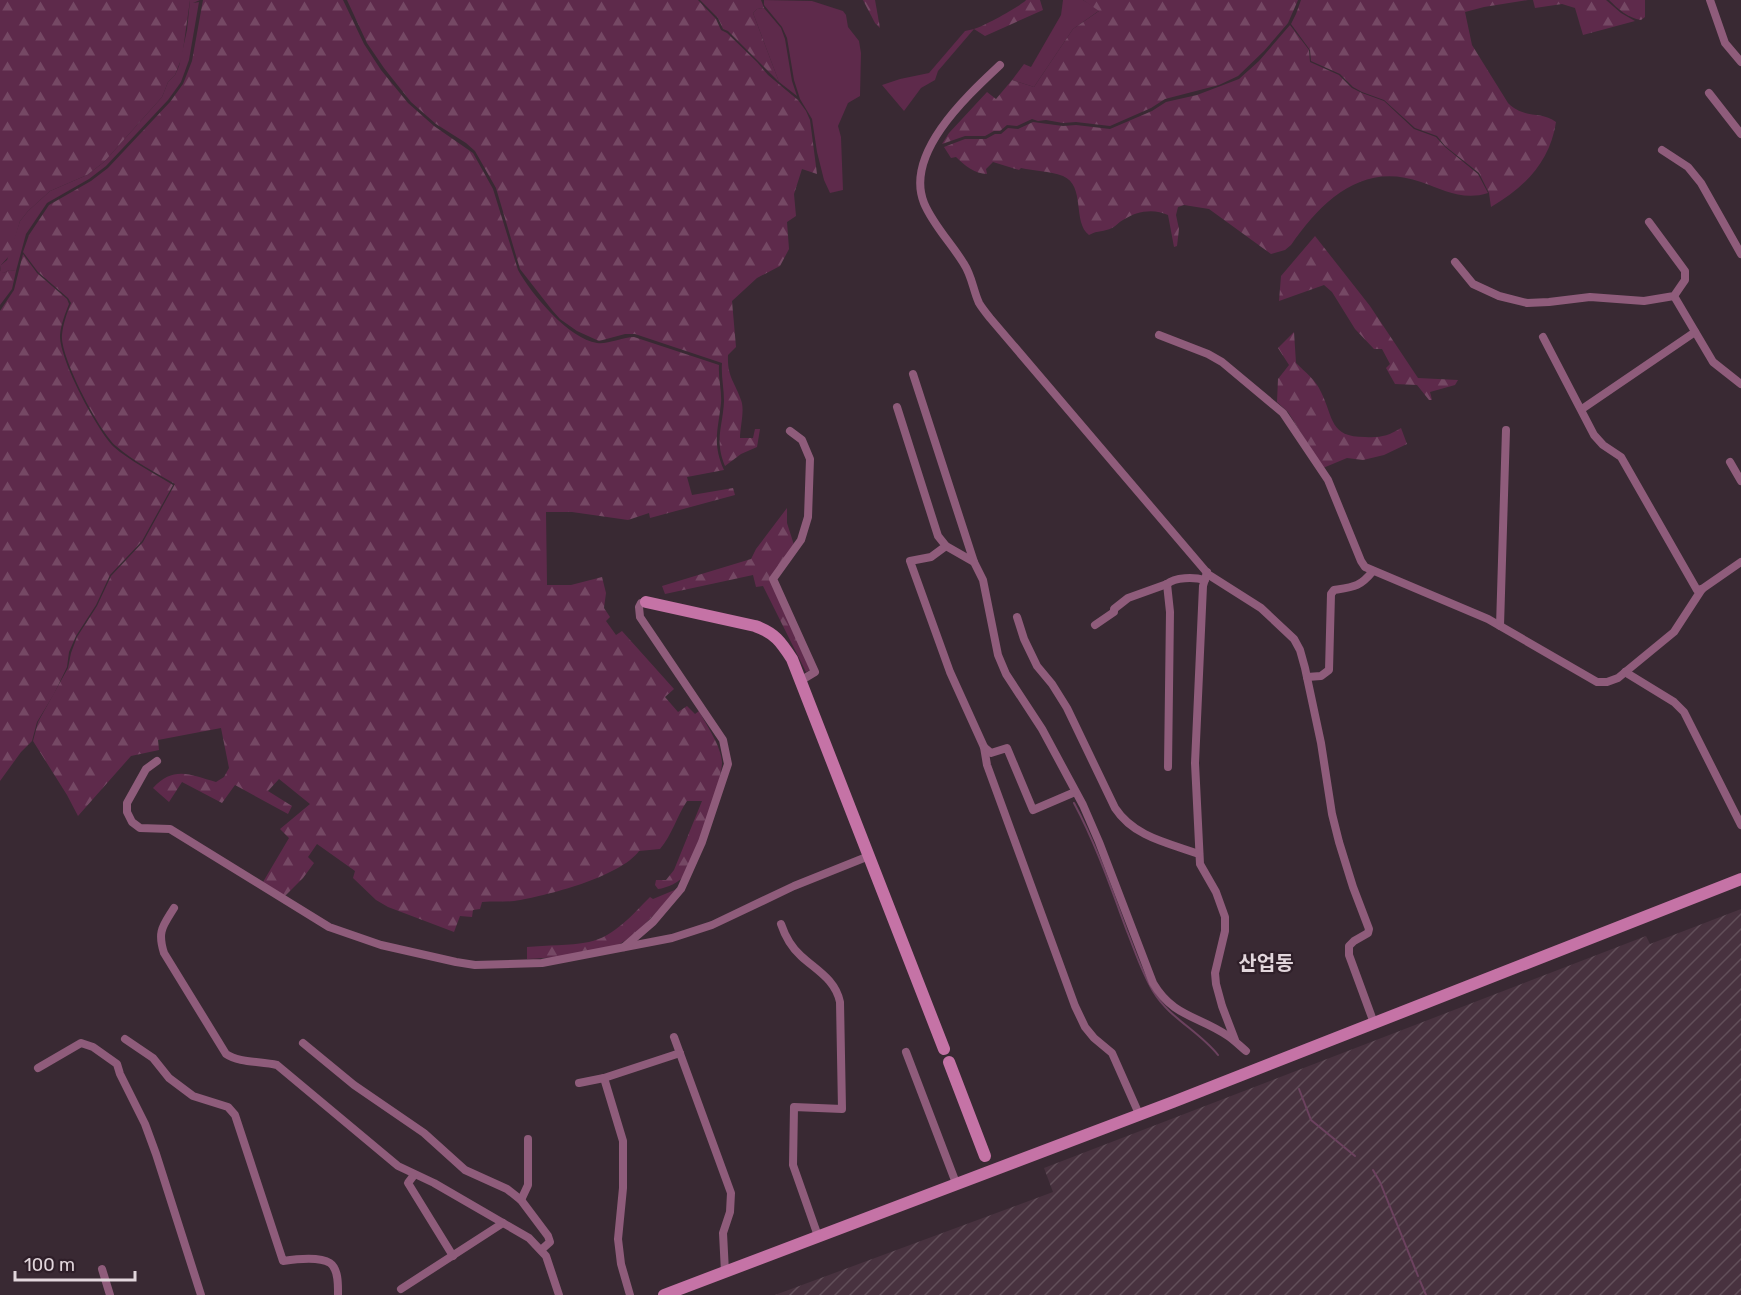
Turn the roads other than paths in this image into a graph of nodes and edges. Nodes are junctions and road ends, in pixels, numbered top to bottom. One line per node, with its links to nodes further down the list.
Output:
1 (1710, 0): 2 (street)
2 (1741, 62)
3 (1000, 65): 26 (street)
4 (1709, 93): 5 (street)
5 (1741, 134)
6 (1662, 150): 8 (street)
7 (1649, 222): 10 (street)
8 (1741, 252)
9 (1455, 262): 10 (street)
10 (1674, 296): 11 (street)
11 (1695, 332): 15 (street); 17 (street)
12 (1159, 335): 25 (street)
13 (1543, 337): 17 (street)
14 (913, 374): 23 (street)
15 (1741, 384)
16 (897, 407): 22 (street)
17 (1582, 409): 28 (street)
18 (1506, 430): 32 (street)
19 (790, 431): 35 (street)
20 (1730, 462): 21 (street)
21 (1741, 481)
22 (946, 546): 23 (street); 36 (street)
23 (974, 562): 39 (street)
24 (1741, 562): 28 (street)
25 (1373, 571): 32 (street); 34 (street)
26 (1206, 576): 27 (street); 34 (street); 41 (street)
27 (1167, 584): 31 (street); 38 (street)
28 (1702, 589): 33 (street)
29 (646, 602): 35 (main road); 46 (street)
30 (1017, 617): 41 (street)
31 (1095, 625)
32 (1500, 626): 33 (street)
33 (1625, 672): 40 (street)
34 (1307, 677): 47 (street)
35 (800, 681): 42 (main road)
36 (984, 747): 39 (street); 60 (street)
37 (157, 761): 46 (street)
38 (1168, 767)
39 (1076, 792): 50 (street)
40 (1741, 825)
41 (1199, 854): 50 (street)
42 (869, 856): 46 (street); 52 (main road)
43 (1741, 879): 47 (main road)
44 (174, 908): 63 (street)
45 (781, 924): 67 (street)
46 (624, 947)
47 (1374, 1023): 60 (main road)
48 (674, 1037): 55 (street)
49 (125, 1039): 75 (street)
50 (1235, 1042): 53 (street)
51 (303, 1043): 65 (street)
52 (944, 1049)
53 (1246, 1051)
54 (906, 1052): 64 (street)
55 (680, 1053): 58 (street); 71 (street)
56 (949, 1062): 62 (main road)
57 (38, 1068): 74 (street)
58 (604, 1078): 59 (street); 77 (street)
59 (579, 1083)
60 (1138, 1114): 64 (main road)
61 (528, 1139): 65 (street)
62 (985, 1156)
63 (414, 1175): 66 (street); 69 (street)
64 (956, 1183): 67 (main road)
65 (521, 1200): 68 (street)
66 (503, 1223): 68 (street); 69 (street)
67 (818, 1236): 71 (main road)
68 (541, 1250): 76 (street)
69 (453, 1256): 72 (street)
70 (102, 1269): 73 (street)
71 (725, 1272): 78 (main road)
72 (401, 1289)
73 (110, 1295)
74 (201, 1295)
75 (338, 1295)
76 (559, 1295)
77 (630, 1295)
78 (664, 1295)

